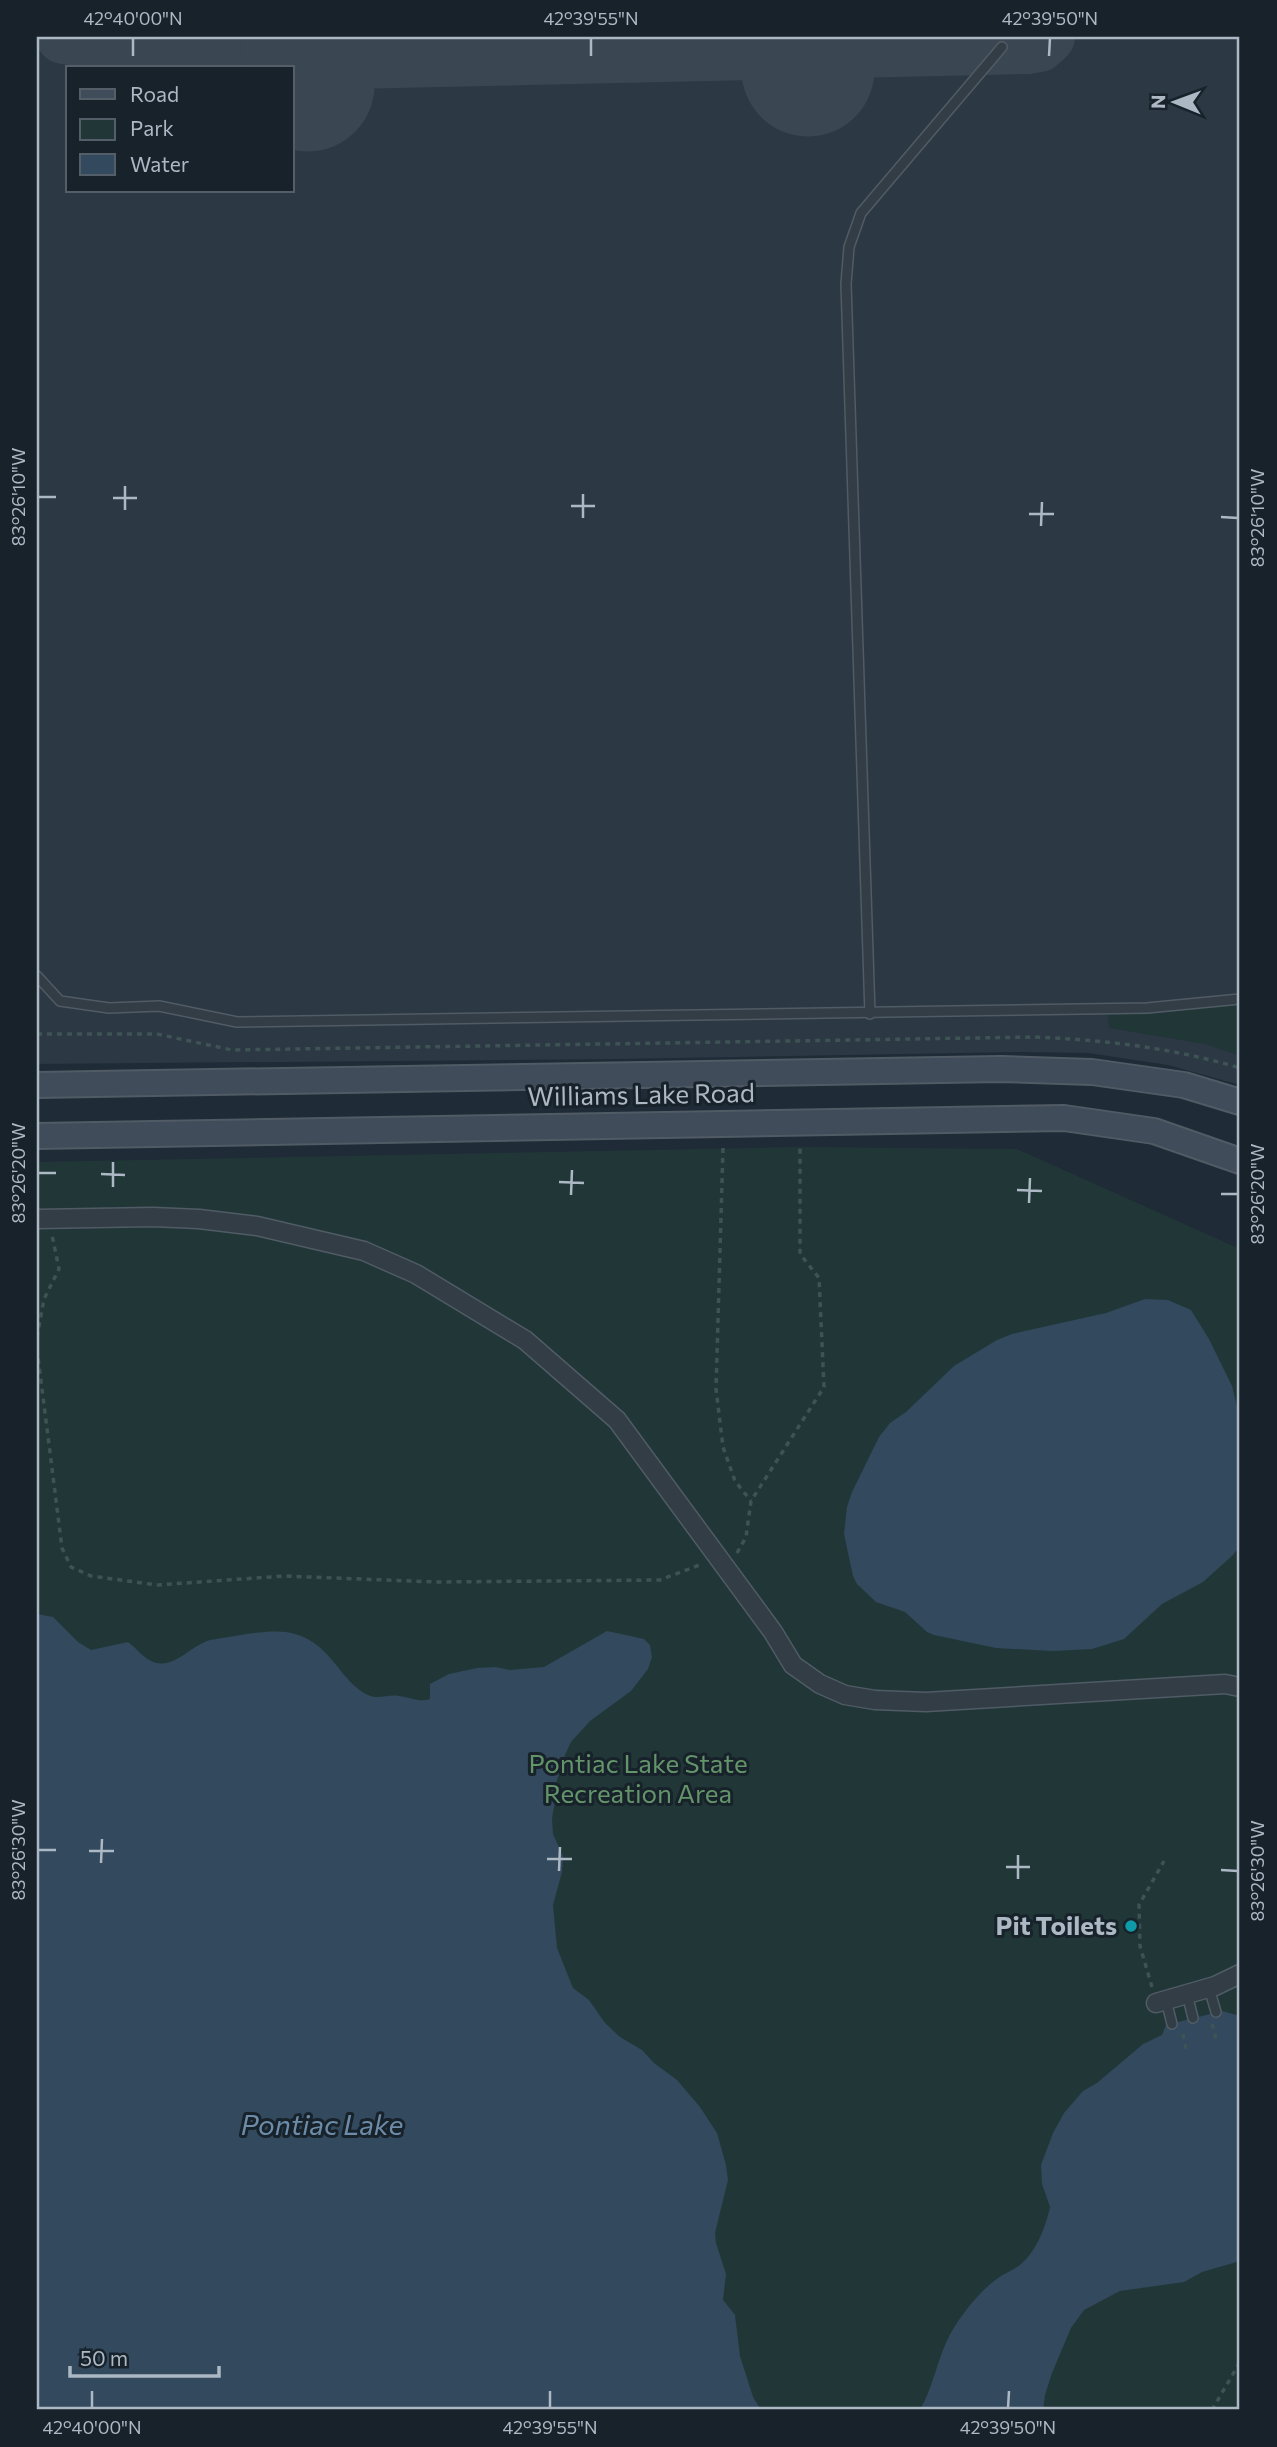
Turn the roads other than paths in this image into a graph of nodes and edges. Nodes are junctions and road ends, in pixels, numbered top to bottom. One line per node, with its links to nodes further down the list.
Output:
1 (1002, 47): 4 (lane)
2 (37, 976): 4 (lane)
3 (1240, 999): 4 (lane)
4 (870, 1014)
5 (37, 1085): 6 (main road, Williams Lake Road)
6 (1240, 1102)
7 (37, 1136): 8 (main road, Williams Lake Road)
8 (1240, 1161)
9 (43, 1219): 10 (street)
10 (1240, 1687)
11 (1240, 1974): 12 (street)
12 (1209, 1988): 13 (street); 15 (lane)
13 (1186, 1994): 14 (street); 16 (lane)
14 (1161, 2001): 17 (lane)
15 (1216, 2012)
16 (1193, 2018)
17 (1172, 2024)

